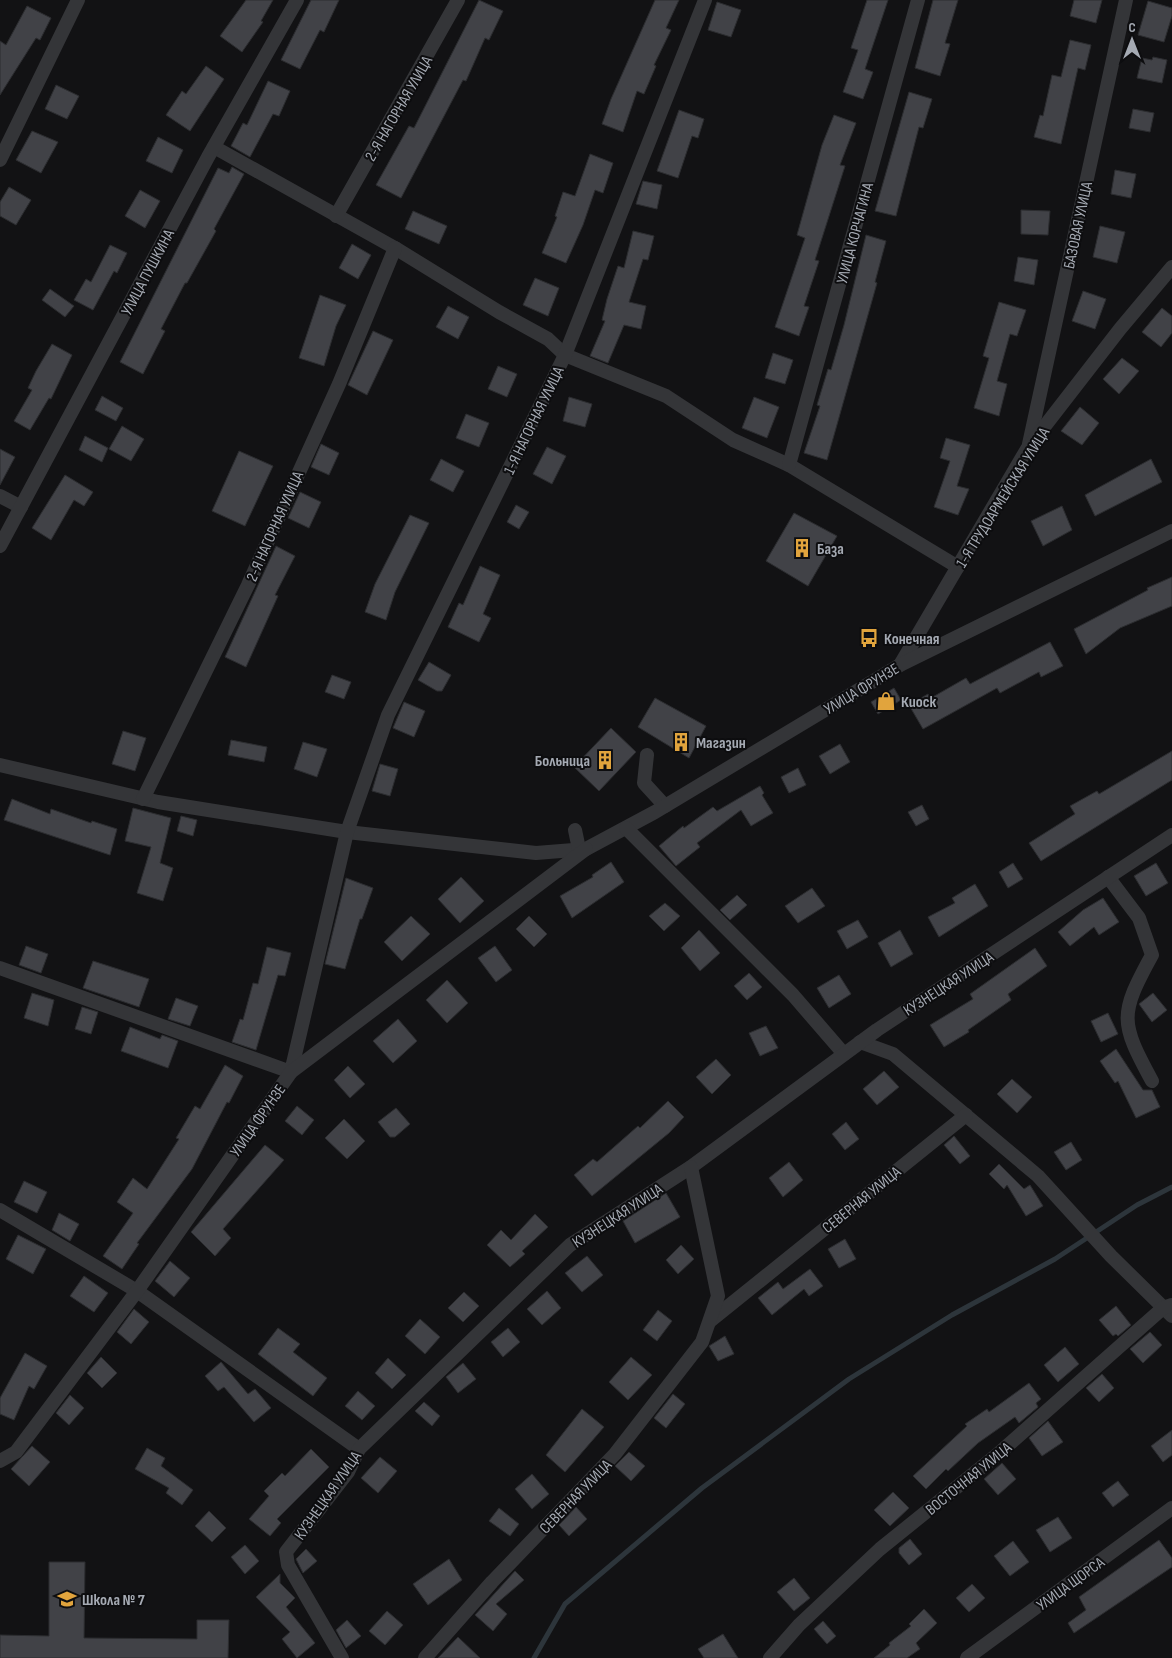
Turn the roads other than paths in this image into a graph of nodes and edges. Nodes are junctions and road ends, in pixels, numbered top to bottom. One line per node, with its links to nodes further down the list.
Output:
1 (78, 0): 8 (street)
2 (297, 0): 7 (street, УЛИЦА ПУШКИНА)
3 (458, 0): 9 (street, 2-Я НАГОРНАЯ УЛИЦА)
4 (705, 0): 12 (street, 1-Я НАГОРНАЯ УЛИЦА)
5 (918, 0): 14 (street, УЛИЦА КОРЧАГИНА)
6 (1126, 0): 13 (street, БАЗОВАЯ УЛИЦА)
7 (214, 147): 9 (street); 16 (street, УЛИЦА ПУШКИНА)
8 (0, 160)
9 (336, 216): 10 (street)
10 (396, 248): 12 (street); 23 (street, 2-Я НАГОРНАЯ УЛИЦА)
11 (1172, 267): 13 (street, 1-Я ТРУДОАРМЕЙСКАЯ УЛИЦА)
12 (565, 355): 14 (street); 27 (street, 1-Я НАГОРНАЯ УЛИЦА)
13 (1028, 449): 19 (street, 1-Я ТРУДОАРМЕЙСКАЯ УЛИЦА)
14 (789, 465): 19 (street)
15 (0, 496): 16 (street)
16 (21, 507): 18 (street, УЛИЦА ПУШКИНА)
17 (1172, 530): 20 (street, УЛИЦА ФРУНЗЕ)
18 (0, 546)
19 (958, 567): 20 (street, 1-Я ТРУДОАРМЕЙСКАЯ УЛИЦА)
20 (900, 665): 24 (street, УЛИЦА ФРУНЗЕ)
21 (647, 755): 24 (street)
22 (0, 765): 23 (street, УЛИЦА ФРУНЗЕ)
23 (143, 799): 27 (street, УЛИЦА ФРУНЗЕ)
24 (665, 806): 25 (street, УЛИЦА ФРУНЗЕ)
25 (626, 828): 29 (street, УЛИЦА ФРУНЗЕ); 33 (street)
26 (575, 830): 29 (street)
27 (347, 832): 29 (street, УЛИЦА ФРУНЗЕ); 34 (street, 1-Я НАГОРНАЯ УЛИЦА)
28 (1172, 835): 30 (street, КУЗНЕЦКАЯ УЛИЦА)
29 (583, 849): 34 (street, УЛИЦА ФРУНЗЕ)
30 (1108, 877): 32 (street, КУЗНЕЦКАЯ УЛИЦА); 35 (street)
31 (0, 968): 34 (street)
32 (860, 1042): 33 (street, КУЗНЕЦКАЯ УЛИЦА); 36 (street)
33 (844, 1054): 37 (street, КУЗНЕЦКАЯ УЛИЦА)
34 (291, 1072): 39 (street, УЛИЦА ФРУНЗЕ)
35 (1152, 1081)
36 (966, 1114): 40 (street); 41 (street, СЕВЕРНАЯ УЛИЦА)
37 (691, 1167): 41 (street, СЕВЕРНАЯ УЛИЦА); 42 (street, КУЗНЕЦКАЯ УЛИЦА)
38 (0, 1210): 39 (street)
39 (137, 1291): 42 (street); 43 (street, УЛИЦА ФРУНЗЕ)
40 (1169, 1310): 47 (street, ВОСТОЧНАЯ УЛИЦА)
41 (709, 1321): 46 (street, СЕВЕРНАЯ УЛИЦА)
42 (359, 1449): 45 (street, КУЗНЕЦКАЯ УЛИЦА)
43 (0, 1461)
44 (1172, 1508): 48 (street, УЛИЦА ЩОРСА)
45 (342, 1658)
46 (425, 1658)
47 (770, 1658)
48 (968, 1658)

